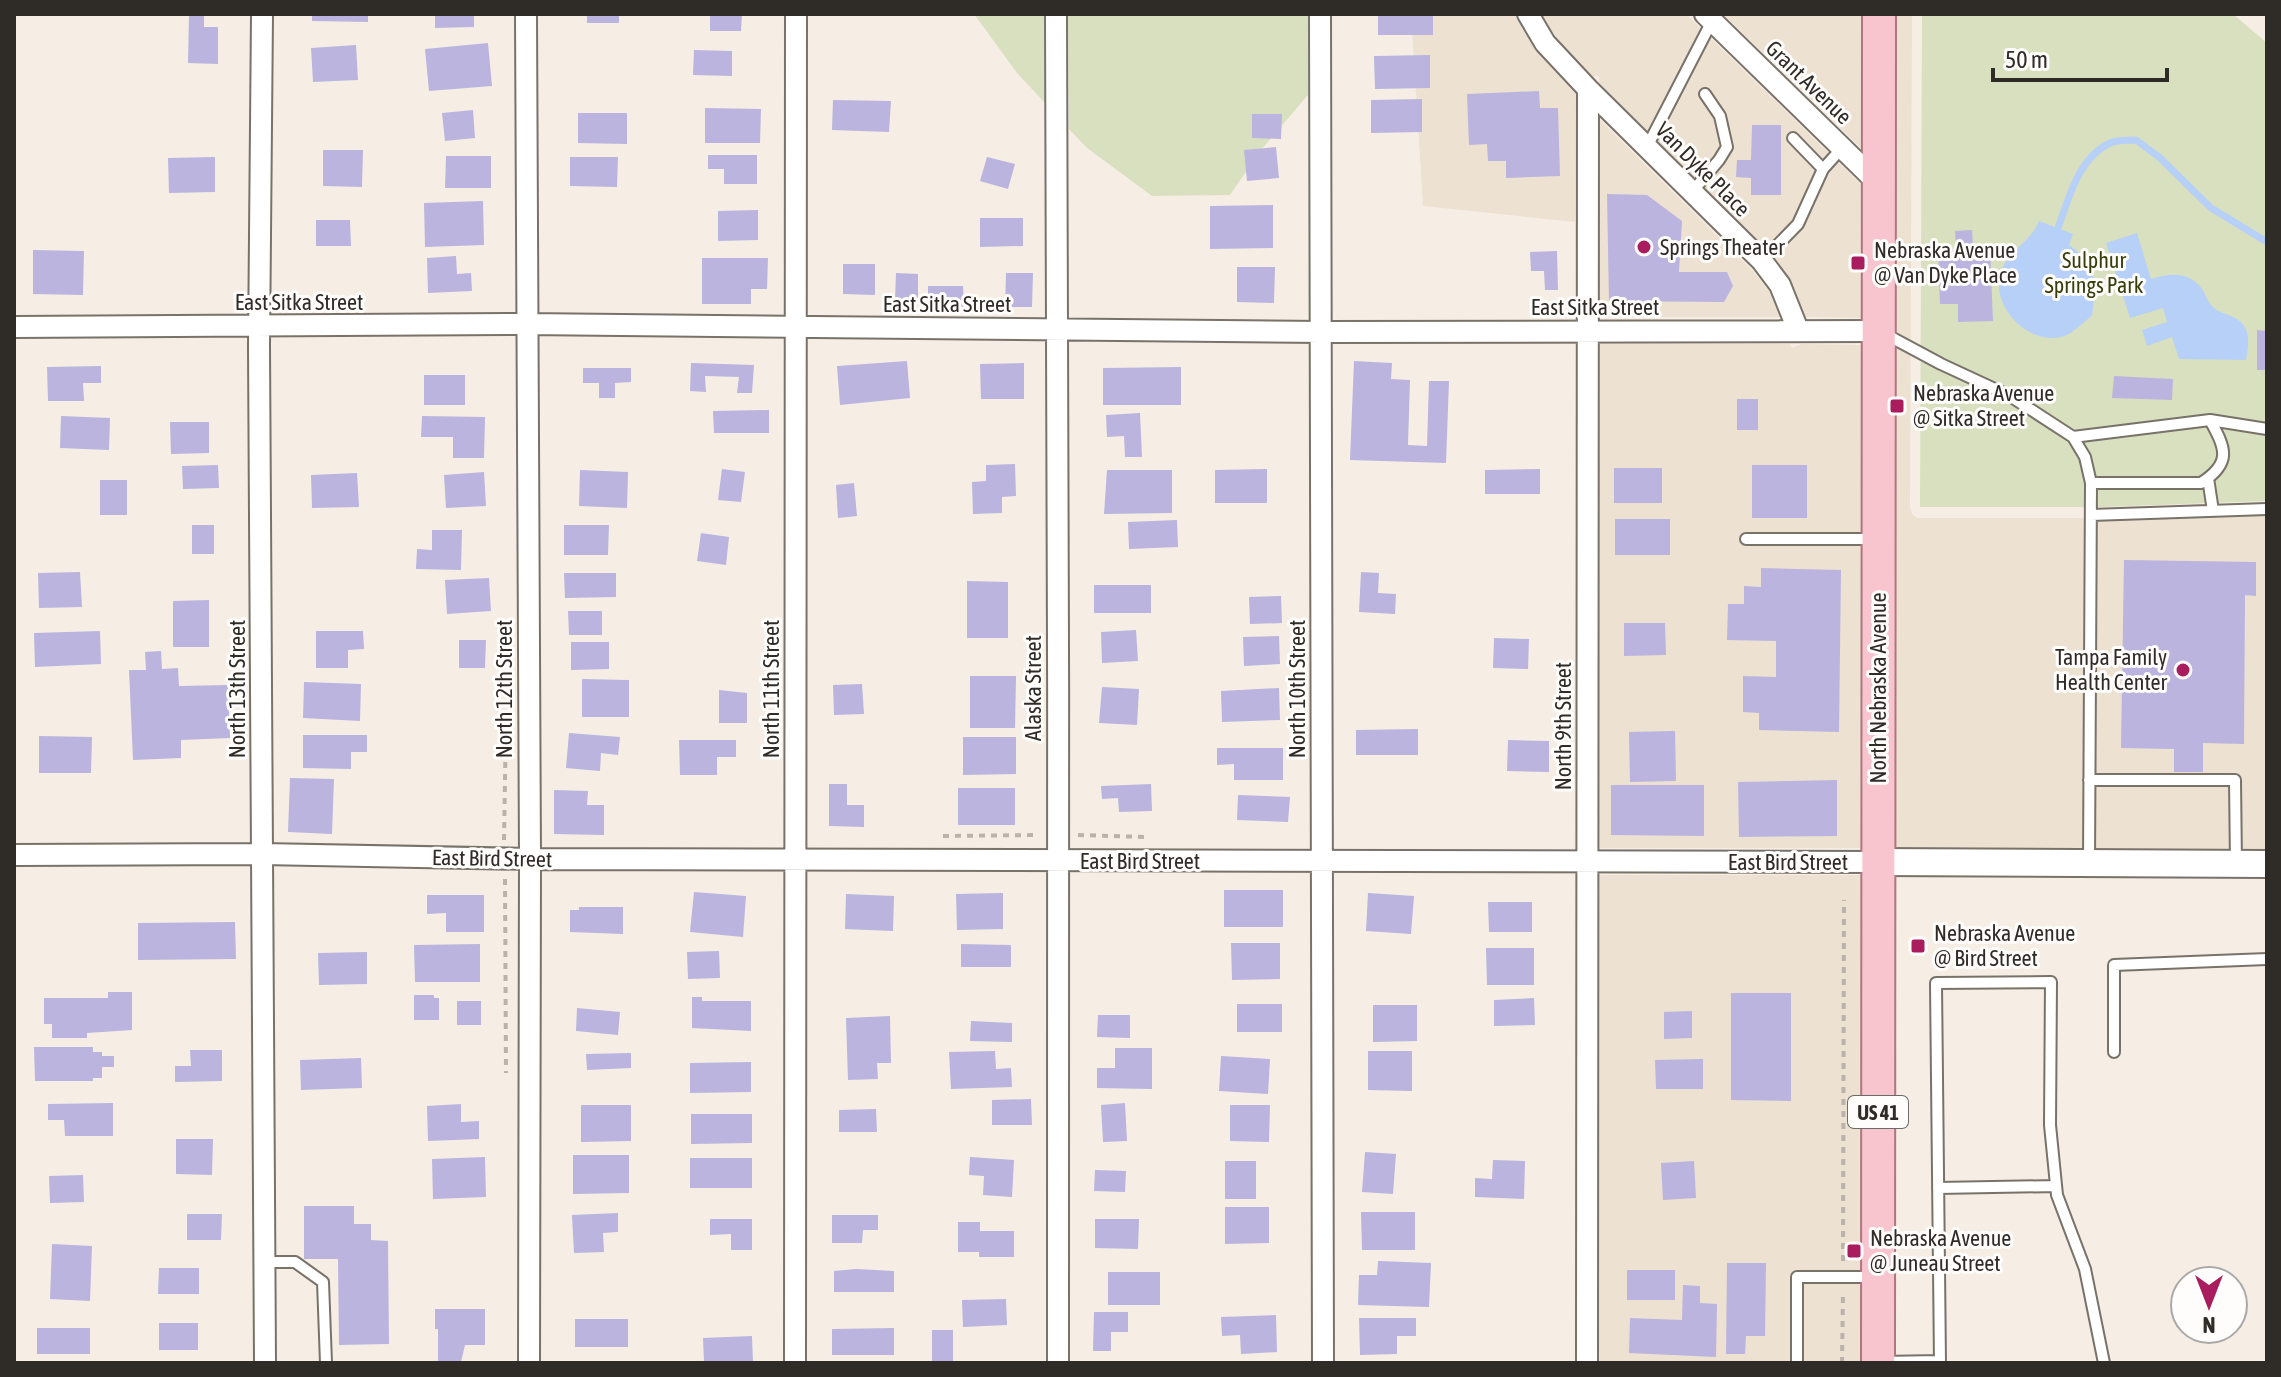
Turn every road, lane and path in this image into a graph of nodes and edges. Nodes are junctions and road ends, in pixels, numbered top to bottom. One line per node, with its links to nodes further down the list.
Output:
1 (262, 14): 19 (street, North 13th Street)
2 (526, 14): 18 (street, North 12th Street)
3 (796, 14): 21 (street, North 11th Street)
4 (1056, 14): 22 (street, Alaska Street)
5 (1320, 14): 26 (street, North 10th Street)
6 (1528, 14): 9 (street, Van Dyke Place)
7 (1708, 17): 12 (lane); 13 (street, Grant Avenue)
8 (1879, 17): 15 (main road, North Nebraska Avenue / US 41)
9 (1588, 89): 12 (street, Van Dyke Place); 23 (street, North 9th Street)
10 (1705, 94): 16 (lane)
11 (1793, 138): 14 (lane)
12 (1647, 148): 16 (street, Van Dyke Place)
13 (1842, 148): 14 (lane); 15 (street, Grant Avenue)
14 (1823, 169): 17 (lane)
15 (1880, 185): 25 (main road, North Nebraska Avenue / US 41)
16 (1692, 192): 17 (street, Van Dyke Place)
17 (1762, 261): 24 (street, Van Dyke Place)
18 (526, 324): 19 (street, East Sitka Street); 21 (street, East Sitka Street); 40 (street, North 12th Street)
19 (259, 326): 20 (street, East Sitka Street); 38 (street, North 13th Street)
20 (14, 327)
21 (795, 328): 22 (street, East Sitka Street); 41 (street, North 11th Street)
22 (1059, 328): 26 (street, East Sitka Street); 42 (street, Alaska Street)
23 (1587, 330): 24 (street, East Sitka Street); 26 (street, East Sitka Street); 44 (street, North 9th Street)
24 (1798, 330): 25 (street, East Sitka Street)
25 (1880, 331): 29 (lane); 36 (main road, North Nebraska Avenue / US 41)
26 (1320, 332): 43 (street, North 10th Street)
27 (2210, 420): 28 (lane); 29 (lane); 30 (lane)
28 (2267, 429)
29 (2073, 437): 31 (lane)
30 (2208, 478): 31 (lane); 33 (lane)
31 (2091, 483): 34 (lane)
32 (2267, 509): 33 (lane)
33 (2213, 511): 34 (lane)
34 (2091, 515): 37 (lane)
35 (1746, 539): 36 (lane)
36 (1879, 539): 45 (main road, North Nebraska Avenue / US 41)
37 (2089, 780): 46 (lane); 47 (lane)
38 (262, 854): 39 (street, East Bird Street); 40 (street, East Bird Street); 54 (street, North 13th Street)
39 (14, 855)
40 (530, 859): 41 (street, East Bird Street); 61 (street, North 12th Street)
41 (795, 859): 42 (street, East Bird Street); 62 (street, North 11th Street)
42 (1057, 860): 43 (street, East Bird Street); 63 (street, Alaska Street)
43 (1322, 862): 44 (street, East Bird Street); 64 (street, North 10th Street)
44 (1588, 862): 45 (street, East Bird Street); 65 (street, North 9th Street)
45 (1877, 862): 46 (street, East Bird Street); 56 (main road, North Nebraska Avenue / US 41)
46 (2089, 863): 47 (street, East Bird Street)
47 (2236, 864): 48 (street, East Bird Street)
48 (2267, 864)
49 (1844, 900): 55 (path)
50 (2267, 959): 51 (lane)
51 (2114, 1052)
52 (2056, 1186): 53 (lane); 53 (lane); 68 (lane)
53 (1938, 1188): 58 (lane)
54 (264, 1262): 59 (street, North 13th Street); 60 (lane)
55 (1843, 1277): 56 (lane); 66 (lane); 67 (path)
56 (1878, 1277): 57 (main road, North Nebraska Avenue / US 41)
57 (1878, 1362): 58 (lane)
58 (1940, 1362)
59 (265, 1363)
60 (326, 1363)
61 (529, 1363)
62 (795, 1363)
63 (1058, 1363)
64 (1323, 1363)
65 (1587, 1363)
66 (1797, 1363)
67 (1842, 1363)
68 (2104, 1363)

